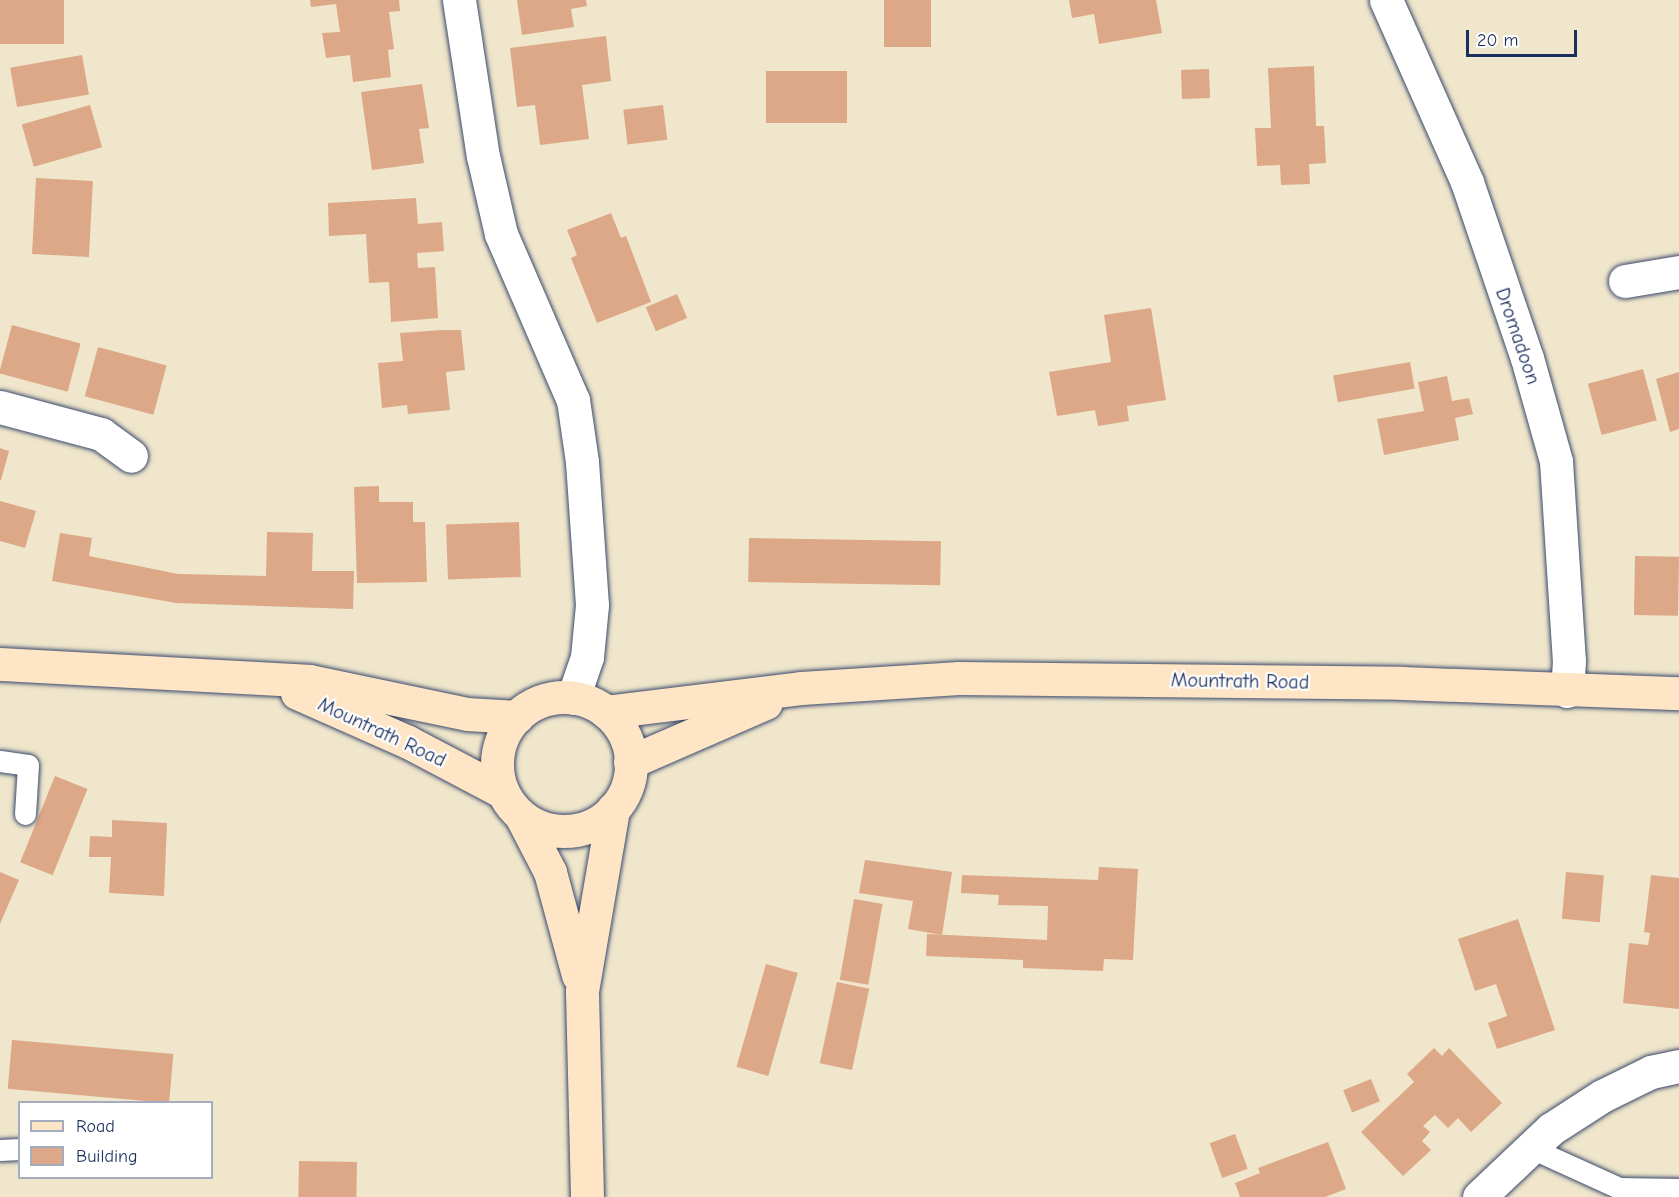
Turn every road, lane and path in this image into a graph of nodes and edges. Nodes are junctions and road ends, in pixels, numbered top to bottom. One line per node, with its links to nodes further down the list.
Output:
1 (459, 0): 12 (street)
2 (1386, 0): 10 (street, Dromadoon)
3 (1679, 272): 4 (street)
4 (1625, 281)
5 (0, 407): 6 (street)
6 (131, 456)
7 (0, 664): 8 (main road, Mountrath Road)
8 (258, 680): 14 (main road, Mountrath Road); 17 (main road, Mountrath Road)
9 (801, 688): 10 (main road, Mountrath Road); 13 (main road, Mountrath Road); 16 (main road, Mountrath Road)
10 (1567, 691): 11 (main road, Mountrath Road)
11 (1679, 693)
12 (573, 698): 13 (main road); 14 (main road)
13 (606, 712): 16 (main road)
14 (516, 717): 17 (main road)
15 (0, 761): 19 (lane)
16 (630, 762): 18 (main road)
17 (512, 804): 18 (main road); 20 (main road)
18 (613, 809): 20 (main road)
19 (25, 814)
20 (582, 991): 26 (main road)
21 (1679, 1066): 22 (street)
22 (1531, 1148): 25 (lane); 27 (street)
23 (0, 1149): 24 (lane)
24 (18, 1149)
25 (1679, 1189)
26 (587, 1197)
27 (1479, 1197)

